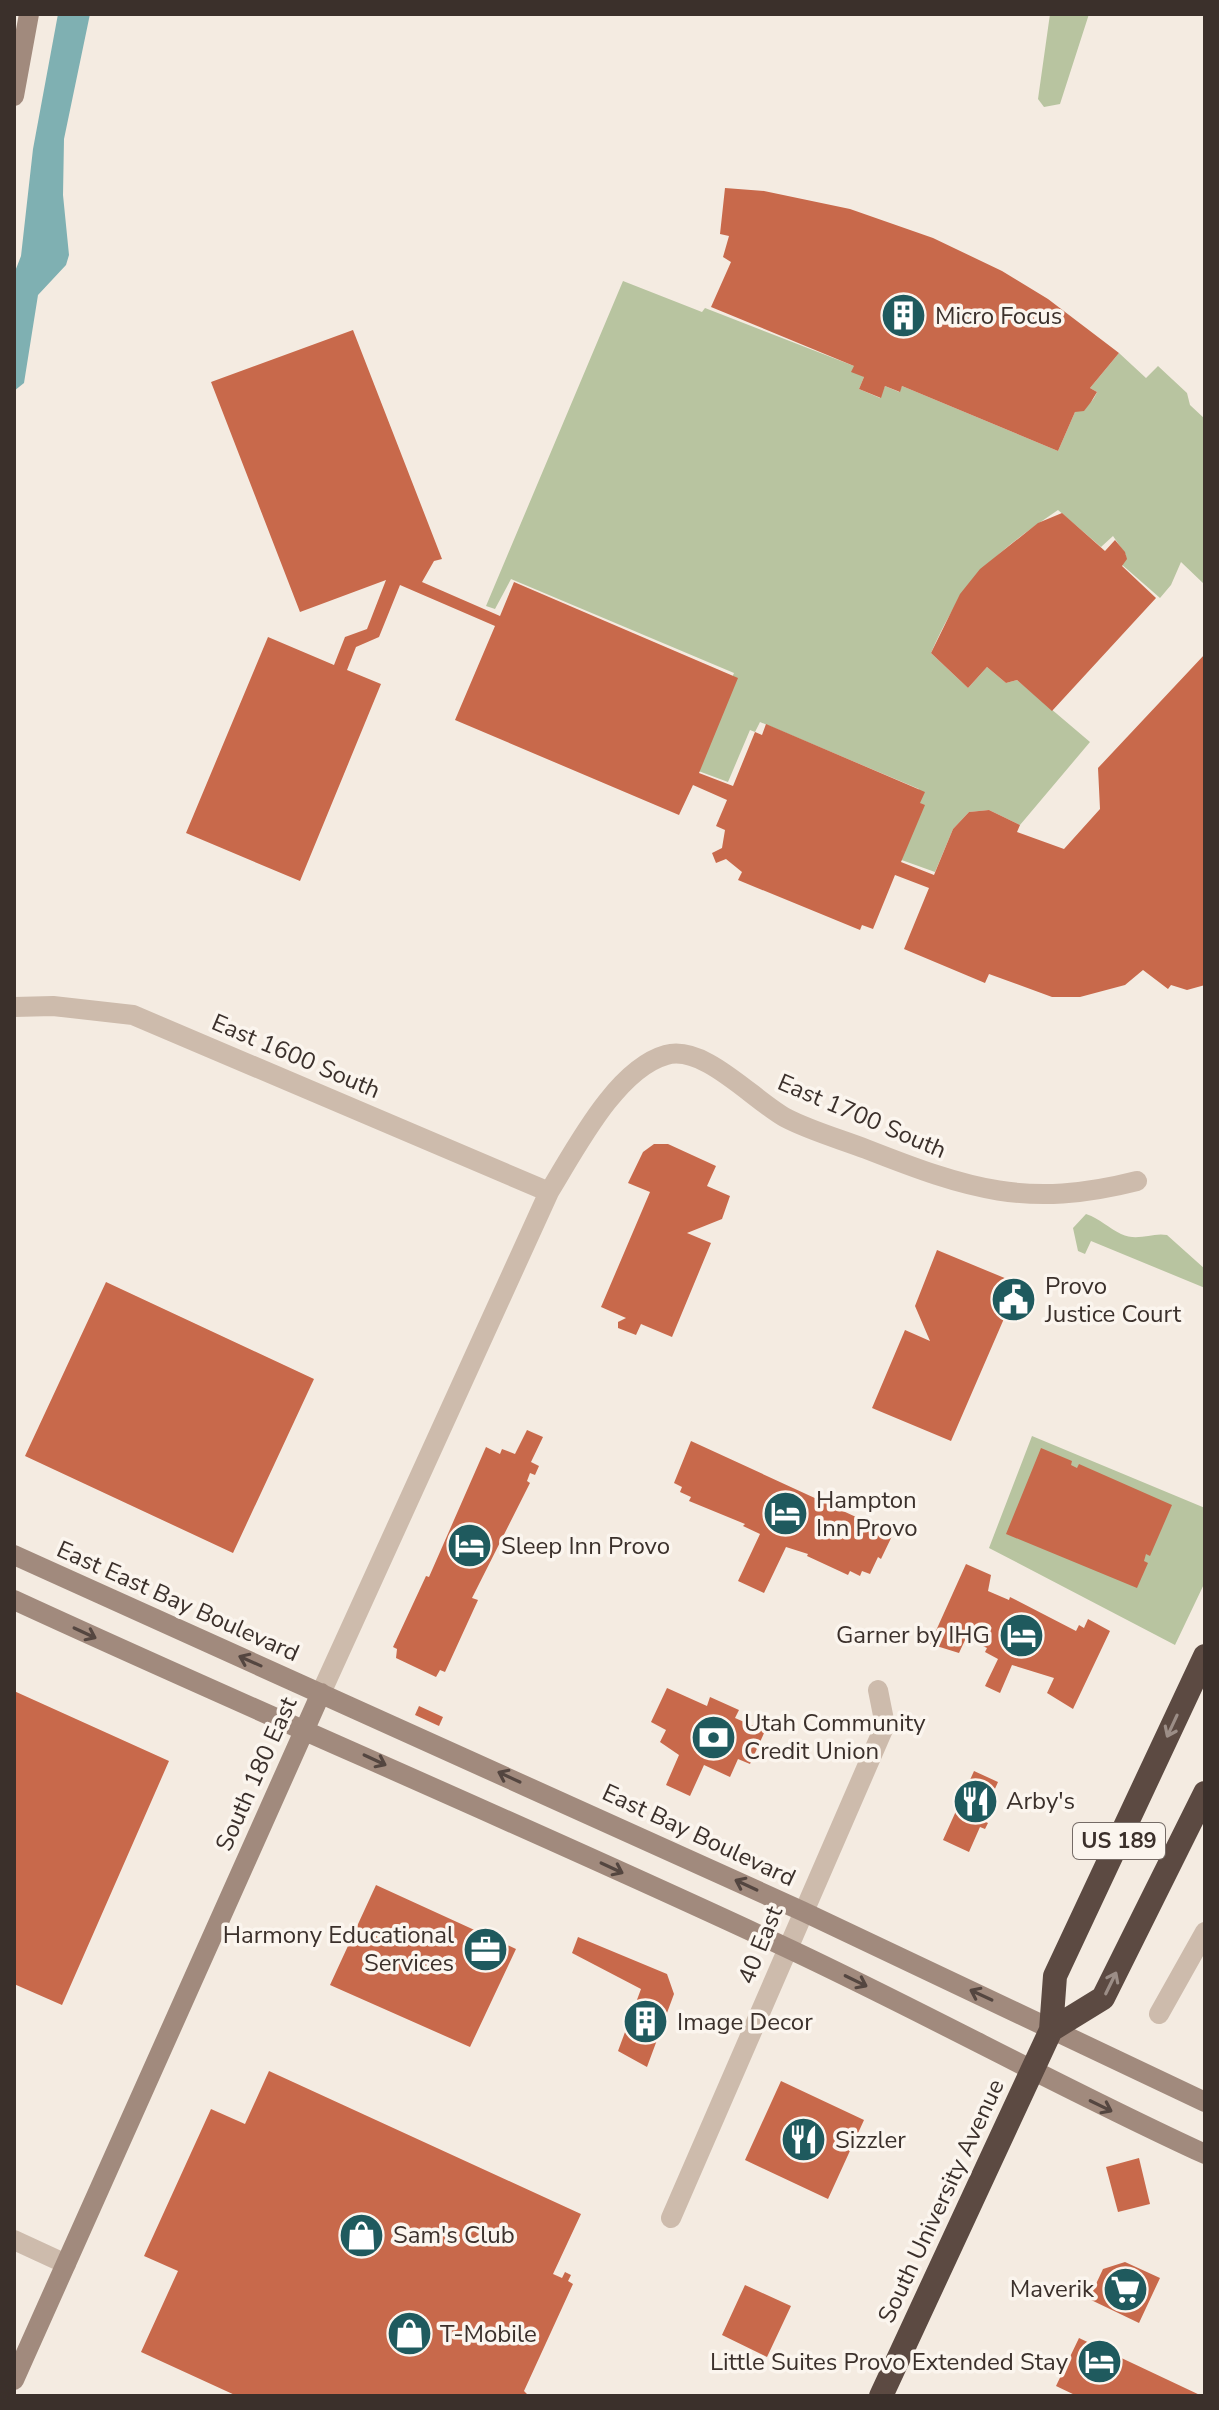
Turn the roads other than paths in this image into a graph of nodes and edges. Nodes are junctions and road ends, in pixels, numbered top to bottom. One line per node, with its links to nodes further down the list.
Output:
1 (29, 14): 2 (street)
2 (14, 96)
3 (14, 1007): 5 (street, East 1600 South)
4 (1137, 1181): 5 (street, East 1700 South)
5 (549, 1192): 10 (street, South 180 East)
6 (14, 1555): 10 (street, East East Bay Boulevard, one-way to 6)
7 (14, 1600): 11 (street, one-way to 11)
8 (1205, 1656): 17 (highway, South University Avenue / US 189, one-way to 17)
9 (878, 1690): 13 (street, 40 East)
10 (321, 1693): 11 (street, South 180 East); 13 (street, East Bay Boulevard, one-way to 10)
11 (304, 1728): 15 (street, one-way to 15); 23 (street, South 180 East)
12 (1205, 1793): 17 (highway, US 189, one-way to 12)
13 (802, 1911): 15 (street, 40 East); 17 (street, East Bay Boulevard, one-way to 13)
14 (1205, 1932): 16 (street)
15 (786, 1947): 18 (street, one-way to 18); 21 (street, 40 East)
16 (1159, 2014)
17 (1051, 2030): 18 (highway, South University Avenue / US 189); 19 (street, East Bay Boulevard)
18 (1032, 2069): 20 (street, one-way to 20); 25 (highway, South University Avenue / US 189)
19 (1205, 2102)
20 (1205, 2154)
21 (671, 2218)
22 (14, 2240): 23 (street)
23 (66, 2264): 24 (street, South 180 East)
24 (14, 2380)
25 (881, 2396)

